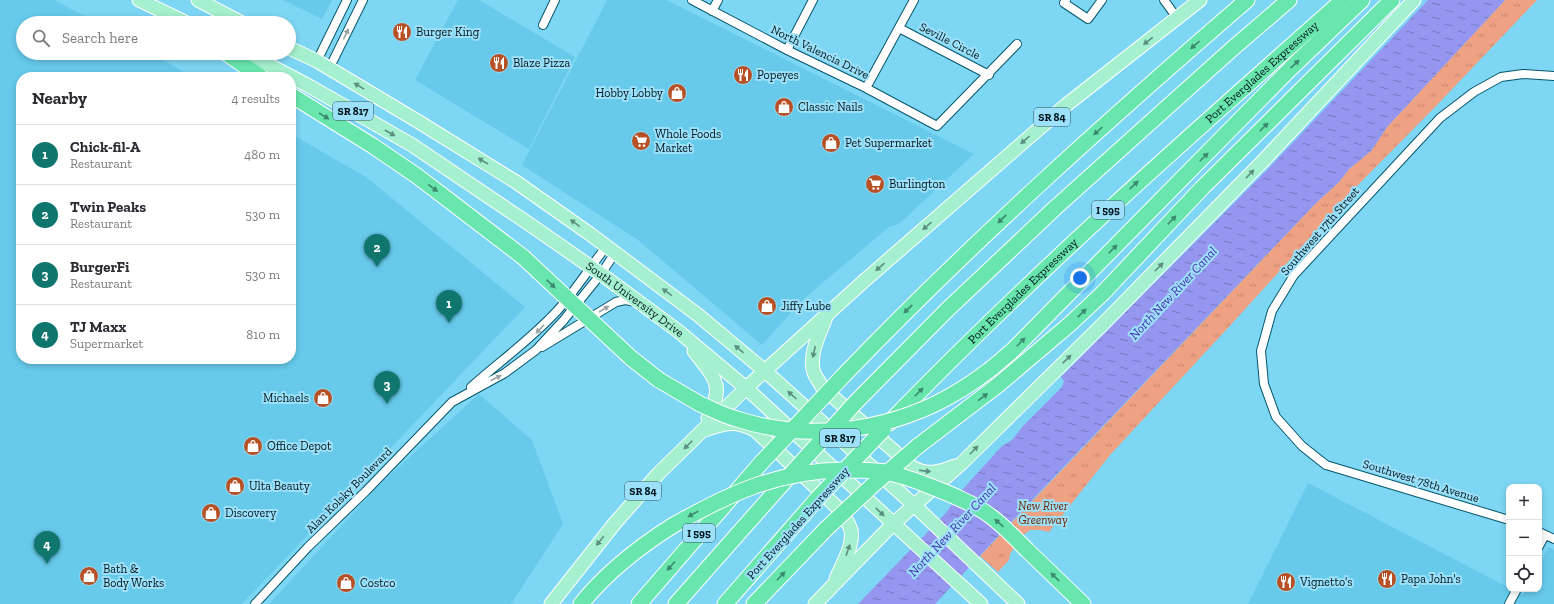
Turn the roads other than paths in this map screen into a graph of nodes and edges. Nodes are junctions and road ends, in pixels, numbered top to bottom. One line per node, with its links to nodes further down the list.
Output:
1 (139, 0): 22 (main road)
2 (198, 0): 23 (main road)
3 (347, 0): 33 (street)
4 (363, 0): 34 (street, one-way to 4)
5 (556, 0): 26 (street)
6 (692, 0): 21 (street, North Valencia Drive)
7 (718, 0): 21 (street)
8 (813, 0): 29 (street)
9 (914, 0): 27 (street, Seville Circle)
10 (1066, 0): 11 (street)
11 (1102, 0)
12 (1164, 0): 24 (street)
13 (1200, 0): 24 (main road, SR 84)
14 (1244, 0): 25 (highway)
15 (1247, 0): 25 (highway, I 595)
16 (1289, 0): 66 (highway, bridge)
17 (1343, 0): 67 (highway, Port Everglades Expressway / I 595, one-way to 17, bridge)
18 (1362, 0): 41 (highway, one-way to 18, bridge)
19 (1392, 0): 68 (highway, one-way to 19, bridge)
20 (1414, 0): 53 (main road, one-way to 20)
21 (712, 11): 29 (street, North Valencia Drive)
22 (172, 16)
23 (229, 16)
24 (1177, 18): 46 (main road, SR 84, one-way to 46)
25 (1224, 19): 65 (highway, I 595, one-way to 65, bridge)
26 (543, 25)
27 (899, 28): 37 (street, Seville Circle); 40 (street, Seville Circle)
28 (1018, 44): 37 (street, Seville Circle)
29 (787, 50): 40 (street, North Valencia Drive)
30 (296, 51): 33 (main road, South University Drive / SR 817)
31 (235, 60): 35 (highway)
32 (259, 60): 36 (main road, South University Drive / SR 817, one-way to 36)
33 (317, 61): 34 (main road, South University Drive / SR 817)
34 (330, 68): 43 (main road, South University Drive / SR 817, one-way to 34)
35 (252, 72)
36 (282, 72)
37 (989, 75): 42 (street, Seville Circle)
38 (1554, 76): 54 (street, Southwest 17th Street)
39 (296, 79): 44 (main road, South University Drive / SR 817, one-way to 44)
40 (866, 88): 42 (street, North Valencia Drive)
41 (296, 98)
42 (937, 126)
43 (610, 250): 44 (street, Alan Kolsky Boulevard); 44 (street, Alan Kolsky Boulevard); 49 (main road, South University Drive / SR 817, one-way to 43)
44 (596, 270): 45 (main road, South University Drive / SR 817); 48 (street, Alan Kolsky Boulevard); 51 (street, Alan Kolsky Boulevard, one-way to 51)
45 (639, 302): 47 (main road, South University Drive / SR 817); 48 (street, one-way to 45)
46 (827, 315): 49 (main road, SR 84); 53 (main road, one-way to 53)
47 (678, 331): 50 (main road, South University Drive / SR 817); 52 (main road)
48 (536, 350): 51 (street, Alan Kolsky Boulevard, one-way to 48)
49 (765, 371): 50 (main road, SR 84); 55 (main road, South University Drive / SR 817, one-way to 49)
50 (746, 388): 52 (main road, SR 84); 57 (main road, South University Drive / SR 817, one-way to 57)
51 (462, 396): 62 (street, Alan Kolsky Boulevard)
52 (702, 431): 60 (main road, one-way to 52); 63 (main road, SR 84, one-way to 63)
53 (962, 463): 55 (main road)
54 (1326, 465): 56 (street, Southwest 78th Avenue)
55 (915, 506): 57 (main road); 71 (main road, South University Drive / SR 817)
56 (1506, 519)
57 (893, 524): 60 (main road); 70 (main road, South University Drive / SR 817)
58 (1542, 533): 59 (street)
59 (1554, 539)
60 (832, 586): 69 (main road)
61 (1515, 592): 73 (street)
62 (255, 604)
63 (551, 604)
64 (581, 604): 72 (highway, one-way to 64, bridge)
65 (639, 604)
66 (676, 604)
67 (725, 604)
68 (754, 604)
69 (815, 604)
70 (980, 604)
71 (1018, 604)
72 (1083, 604)
73 (1509, 604)

